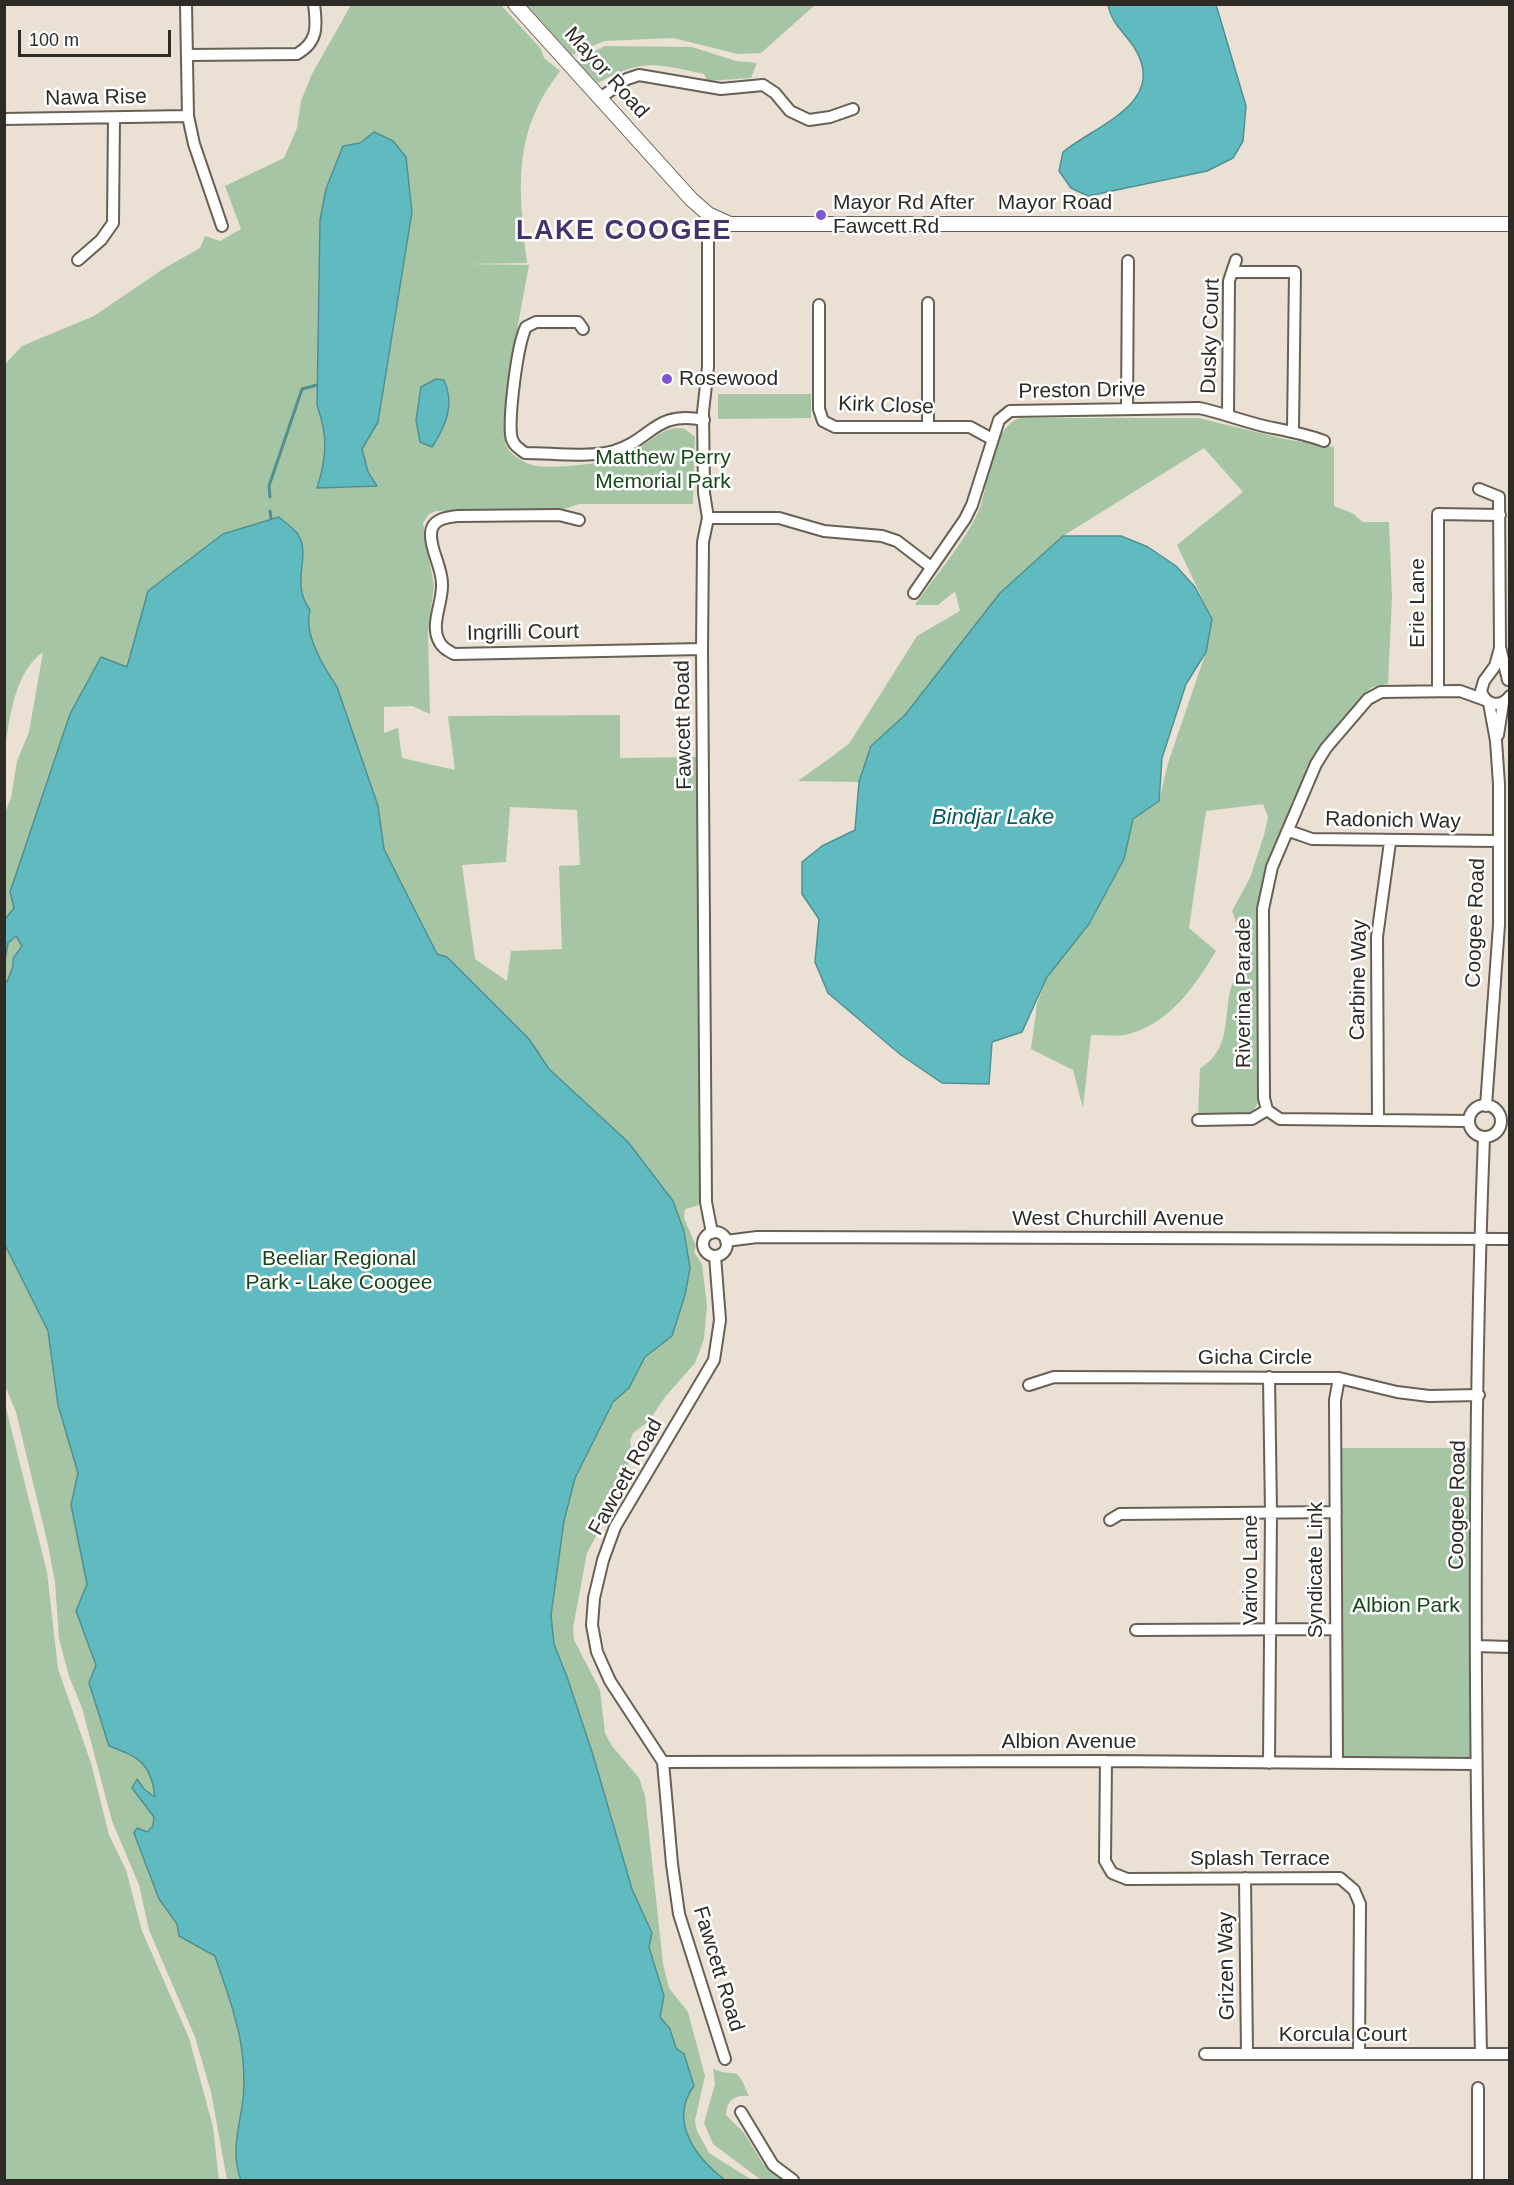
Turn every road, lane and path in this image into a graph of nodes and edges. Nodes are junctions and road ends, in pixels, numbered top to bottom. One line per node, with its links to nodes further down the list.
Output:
1 (186, 4): 4 (street)
2 (314, 4): 4 (street)
3 (514, 4): 5 (main road, Mayor Road)
4 (188, 55): 7 (street)
5 (600, 98): 6 (street); 10 (main road, Mayor Road)
6 (853, 109)
7 (188, 116): 8 (street, Nawa Rise); 12 (street)
8 (114, 118): 9 (street, Nawa Rise); 13 (street)
9 (4, 119)
10 (716, 219): 11 (main road, Mayor Road); 22 (street, Fawcett Road)
11 (1509, 225)
12 (222, 226)
13 (78, 260)
14 (1236, 260): 16 (street, Dusky Court)
15 (1128, 261): 20 (street)
16 (1232, 272): 21 (street, Dusky Court); 24 (street)
17 (928, 303): 23 (street)
18 (819, 304): 23 (street, Kirk Close)
19 (583, 329): 22 (street)
20 (1127, 409): 21 (street, Preston Drive); 25 (street, Preston Drive)
21 (1228, 414): 24 (street, Preston Drive)
22 (704, 420): 29 (street, Fawcett Road)
23 (928, 427): 25 (street, Kirk Close)
24 (1293, 430): 26 (street, Preston Drive)
25 (992, 439): 31 (street, Preston Drive)
26 (1324, 441)
27 (1479, 489): 28 (street)
28 (1500, 514): 33 (street); 37 (street, Erie Lane)
29 (708, 518): 31 (street); 34 (street, Fawcett Road)
30 (579, 520): 34 (street, Ingrilli Court)
31 (932, 567): 32 (street, Preston Drive)
32 (914, 593)
33 (1500, 647): 35 (street); 36 (street)
34 (702, 649): 52 (street, Fawcett Road)
35 (1486, 679): 36 (street); 38 (street); 40 (street, Coogee Road)
36 (1509, 682)
37 (1438, 691): 38 (street); 42 (street, Riverina Parade)
38 (1460, 692): 40 (street)
39 (1508, 698): 40 (street); 41 (street, Coogee Road)
40 (1487, 701): 41 (street, Coogee Road)
41 (1496, 741): 43 (street, Coogee Road)
42 (1289, 831): 44 (street, Radonich Way); 46 (street, Riverina Parade)
43 (1498, 841): 44 (street, Radonich Way); 45 (street, Coogee Road)
44 (1390, 842): 48 (street, Carbine Way)
45 (1486, 1106): 49 (street); 50 (street)
46 (1267, 1110): 47 (street); 48 (street)
47 (1198, 1120)
48 (1378, 1120): 49 (street)
49 (1469, 1121): 51 (street)
50 (1505, 1122): 51 (street)
51 (1484, 1137): 53 (street, Coogee Road)
52 (712, 1233): 55 (street); 56 (street)
53 (1480, 1239): 54 (street, West Churchill Avenue); 55 (street, West Churchill Avenue); 60 (street, Coogee Road)
54 (1509, 1239)
55 (726, 1241): 56 (street)
56 (715, 1256): 70 (street, Fawcett Road)
57 (1269, 1377): 58 (street, Gicha Circle); 59 (street, Gicha Circle); 61 (street, Varivo Lane)
58 (1339, 1378): 60 (street, Gicha Circle); 62 (street, Syndicate Link)
59 (1029, 1385)
60 (1479, 1395): 67 (street, Coogee Road)
61 (1271, 1512): 62 (street); 63 (street); 64 (street, Varivo Lane)
62 (1336, 1512): 65 (street, Syndicate Link)
63 (1110, 1520)
64 (1270, 1629): 65 (street); 66 (street); 71 (street, Varivo Lane)
65 (1336, 1629): 72 (street, Syndicate Link)
66 (1136, 1630)
67 (1476, 1646): 68 (street); 73 (street, Coogee Road)
68 (1509, 1647)
69 (1106, 1761): 70 (street, Albion Avenue); 71 (street, Albion Avenue); 74 (street, Splash Terrace)
70 (663, 1762): 80 (street, Fawcett Road)
71 (1269, 1763): 72 (street, Albion Avenue)
72 (1337, 1763): 73 (street, Albion Avenue)
73 (1475, 1764): 78 (street, Coogee Road)
74 (1245, 1878): 76 (street, Grizen Way); 77 (street, Splash Terrace)
75 (1205, 2054): 76 (street, Korcula Court)
76 (1247, 2054): 77 (street, Korcula Court)
77 (1359, 2054): 78 (street, Korcula Court)
78 (1481, 2054): 79 (street, Korcula Court)
79 (1509, 2054)
80 (725, 2059)
81 (1478, 2088): 84 (street)
82 (741, 2112): 83 (street)
83 (792, 2181)
84 (1478, 2181)

